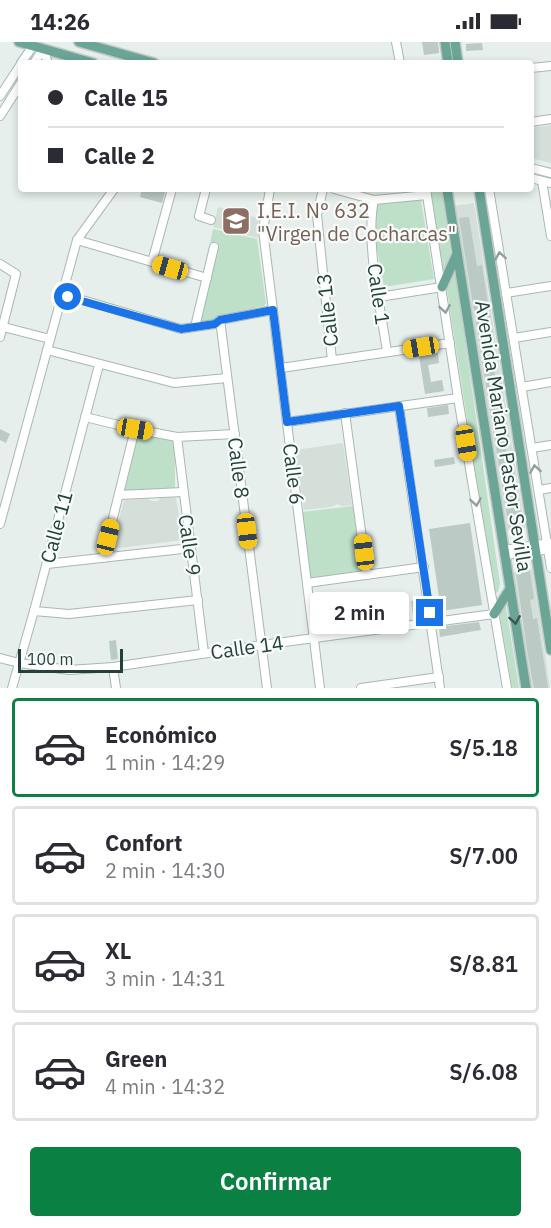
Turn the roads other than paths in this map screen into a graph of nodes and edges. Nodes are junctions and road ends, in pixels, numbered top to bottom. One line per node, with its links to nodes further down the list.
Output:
1 (19, 42): 6 (main road)
2 (79, 42): 12 (main road)
3 (396, 42): 13 (street)
4 (445, 42): 14 (main road)
5 (455, 42): 15 (main road)
6 (33, 46): 7 (main road); 8 (street)
7 (43, 49): 9 (street); 10 (street); 11 (main road)
8 (23, 60)
9 (36, 60)
10 (49, 60)
11 (82, 60)
12 (143, 60)
13 (399, 60)
14 (448, 60)
15 (458, 60)
16 (551, 66): 18 (street)
17 (18, 68): 20 (street)
18 (534, 68)
19 (18, 88): 21 (street)
20 (0, 96)
21 (0, 116)
22 (551, 119): 23 (street)
23 (534, 122)
24 (534, 169): 25 (street)
25 (551, 173)
26 (534, 179): 27 (street)
27 (542, 181): 28 (street); 41 (street)
28 (551, 183)
29 (112, 192): 42 (street)
30 (171, 192): 45 (street)
31 (205, 192): 40 (street)
32 (269, 192): 53 (street, Calle 6)
33 (322, 192): 64 (street, Calle 13)
34 (345, 192): 39 (street)
35 (427, 192): 39 (street); 49 (street, Avenida Mariano Pastor Sevilla)
36 (447, 192): 44 (main road, Avenida Mariano Pastor Sevilla)
37 (479, 192): 87 (main road, Avenida Mariano Pastor Sevilla)
38 (489, 192): 50 (street, Avenida Mariano Pastor Sevilla, one-way to 38)
39 (374, 200): 52 (street, Calle 1)
40 (212, 220)
41 (551, 232)
42 (77, 240): 45 (street); 51 (street)
43 (214, 247): 47 (street)
44 (457, 254): 49 (main road); 88 (main road, Avenida Mariano Pastor Sevilla)
45 (152, 262): 47 (street)
46 (0, 264): 55 (street)
47 (207, 278): 56 (street)
48 (551, 286): 50 (street)
49 (442, 287): 52 (street); 61 (street, Avenida Mariano Pastor Sevilla, one-way to 61)
50 (506, 292): 59 (street, Avenida Mariano Pastor Sevilla)
51 (62, 294): 56 (street); 60 (street)
52 (379, 297): 63 (street, Calle 1)
53 (273, 310): 54 (street); 66 (street, Calle 6)
54 (220, 320): 56 (street); 67 (street, Calle 8)
55 (1, 326): 58 (street); 60 (street)
56 (195, 327)
57 (551, 332): 59 (street)
58 (0, 337)
59 (514, 338): 69 (street, Avenida Mariano Pastor Sevilla)
60 (50, 339): 62 (street)
61 (450, 343): 63 (street); 70 (street, Avenida Mariano Pastor Sevilla)
62 (47, 350): 65 (street); 84 (street)
63 (387, 352): 64 (street)
64 (332, 360): 66 (street)
65 (99, 365): 67 (street); 73 (street, Calle 11)
66 (281, 368): 74 (street, Calle 6)
67 (228, 378): 76 (street, Calle 8)
68 (551, 382): 69 (street)
69 (522, 387): 79 (street, Avenida Mariano Pastor Sevilla)
70 (458, 398): 71 (street); 98 (street, Avenida Mariano Pastor Sevilla, one-way to 98)
71 (399, 406): 72 (street); 91 (street)
72 (345, 413): 74 (street); 93 (street)
73 (85, 417): 75 (street); 90 (street, Calle 11)
74 (287, 422): 94 (street, Calle 6)
75 (135, 429): 77 (street); 83 (street)
76 (235, 434): 77 (street); 101 (street, Calle 8)
77 (177, 437): 82 (street, Calle 9)
78 (551, 445): 79 (street)
79 (532, 448): 81 (street, Avenida Mariano Pastor Sevilla, one-way to 79)
80 (551, 488): 81 (street)
81 (538, 490): 85 (street, Avenida Mariano Pastor Sevilla)
82 (183, 492): 83 (street); 86 (street, Calle 9)
83 (119, 495): 89 (street)
84 (0, 524)
85 (549, 546): 87 (street); 92 (street, Avenida Mariano Pastor Sevilla)
86 (191, 548): 89 (street); 96 (street, Calle 9)
87 (535, 548): 88 (street); 102 (main road, Avenida Mariano Pastor Sevilla)
88 (504, 553): 95 (main road, Avenida Mariano Pastor Sevilla)
89 (103, 558): 90 (street)
90 (47, 564): 97 (street, Calle 11)
91 (424, 567): 93 (street); 99 (street)
92 (551, 568)
93 (367, 575): 94 (street)
94 (307, 583): 100 (street, Calle 6)
95 (510, 589): 98 (main road); 116 (main road, Avenida Mariano Pastor Sevilla, one-way to 116)
96 (198, 600): 97 (street); 103 (street, Calle 9)
97 (34, 611): 105 (street, Calle 11)
98 (494, 614): 99 (street, Calle 14); 115 (street, Avenida Mariano Pastor Sevilla)
99 (432, 622): 100 (street, Calle 14); 107 (street)
100 (314, 637): 101 (street, Calle 14); 112 (street, Calle 6)
101 (262, 645): 103 (street, Calle 14); 111 (street, Calle 8)
102 (551, 650)
103 (204, 653): 106 (street, Calle 14)
104 (0, 658): 105 (street, Calle 14)
105 (19, 663): 106 (street, Calle 14); 109 (street, Calle 11)
106 (113, 667): 110 (street)
107 (439, 677): 108 (street); 114 (street)
108 (376, 687): 113 (street)
109 (12, 688)
110 (116, 688)
111 (267, 688)
112 (320, 688)
113 (361, 688)
114 (440, 688)
115 (507, 688)
116 (526, 688)

